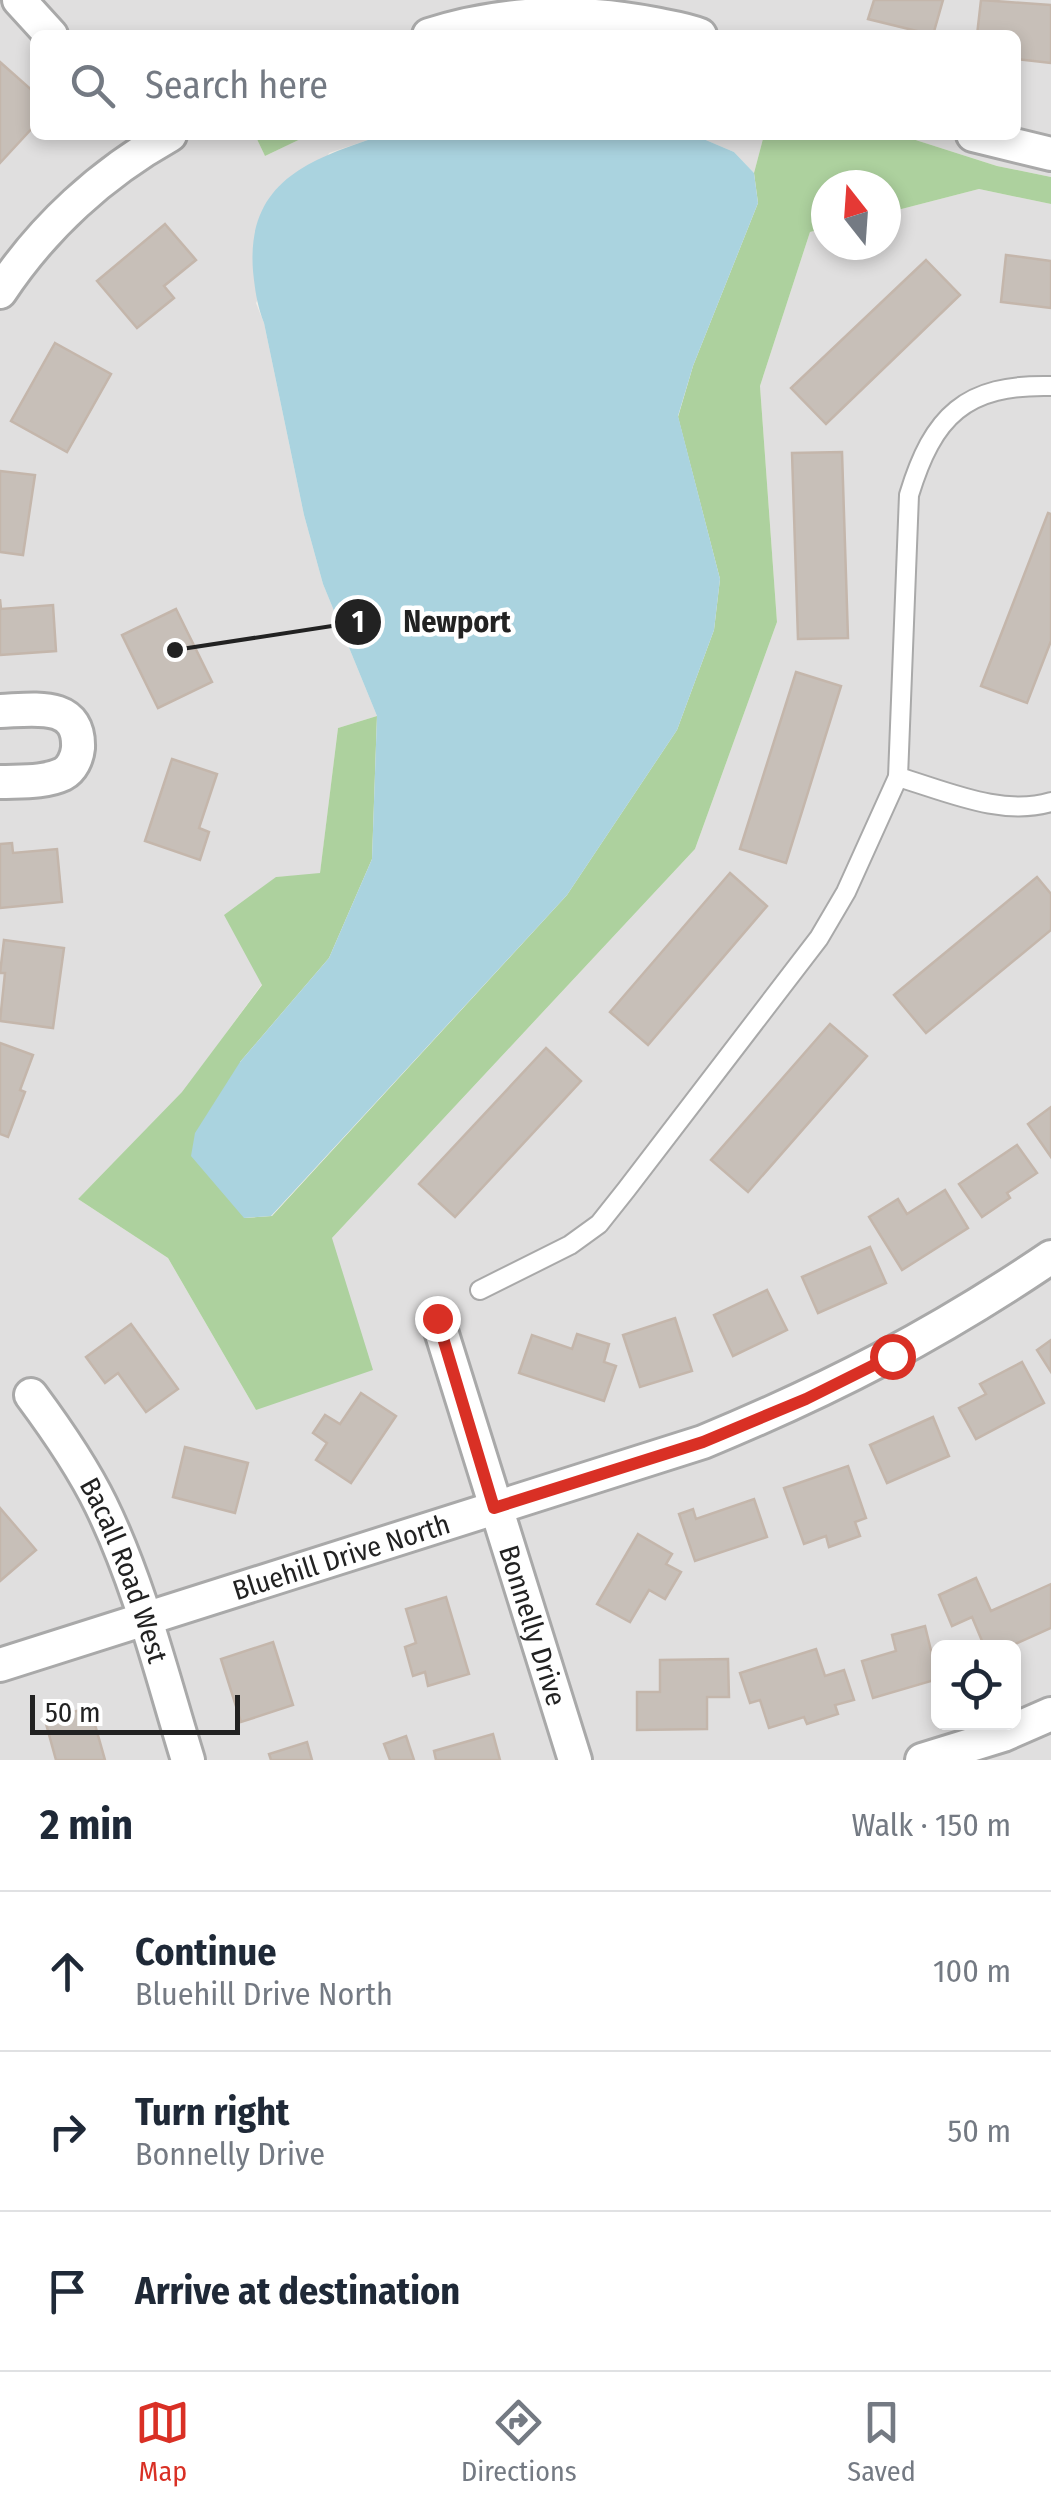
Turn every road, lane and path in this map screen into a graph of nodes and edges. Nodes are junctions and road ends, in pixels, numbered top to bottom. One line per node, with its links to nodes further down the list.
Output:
1 (19, 0): 2 (street)
2 (47, 30)
3 (445, 30): 4 (street)
4 (678, 30)
5 (149, 140): 8 (street)
6 (994, 140): 7 (street)
7 (1051, 154)
8 (0, 292)
9 (1051, 386): 11 (lane)
10 (0, 712): 12 (street)
11 (898, 777): 13 (lane); 15 (lane)
12 (0, 782)
13 (1051, 802)
14 (1051, 1257): 18 (street, Bluehill Drive North)
15 (480, 1290)
16 (437, 1318): 18 (street, Bonnelly Drive)
17 (31, 1395): 19 (street, Bacall Road West)
18 (494, 1508): 19 (street, Bluehill Drive North); 23 (street, Bonnelly Drive)
19 (144, 1619): 20 (street, Bluehill Drive North); 22 (street, Bacall Road West)
20 (0, 1665)
21 (1051, 1714): 24 (street)
22 (188, 1760)
23 (575, 1760)
24 (922, 1760)

